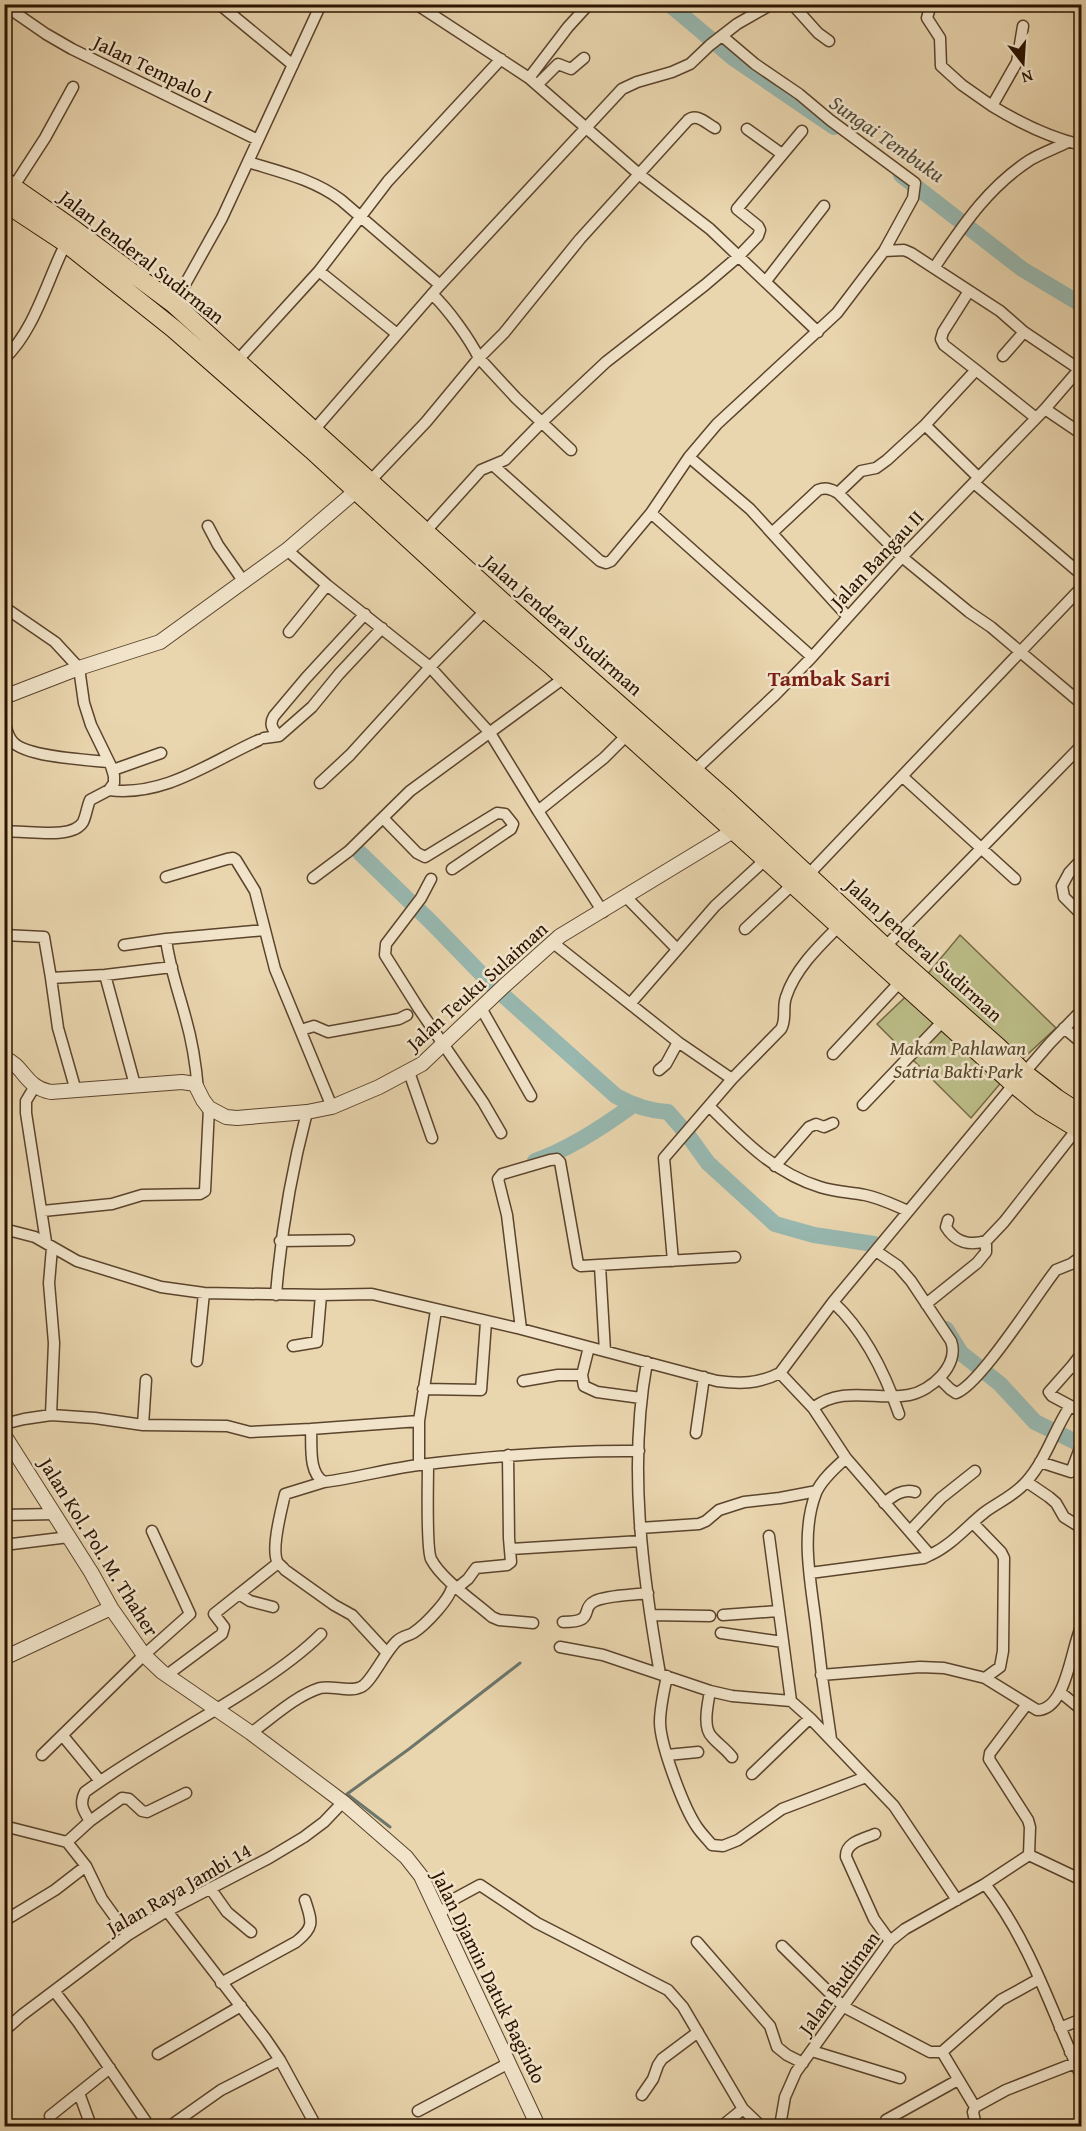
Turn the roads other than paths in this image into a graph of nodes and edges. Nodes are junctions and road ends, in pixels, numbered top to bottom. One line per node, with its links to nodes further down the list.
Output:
1 (219, 4): 14 (street)
2 (321, 4): 14 (street)
3 (416, 4): 13 (street)
4 (589, 4): 15 (street)
5 (772, 4): 10 (street)
6 (792, 4): 11 (street)
7 (931, 4): 17 (street)
8 (4, 5): 22 (street, Jalan Tempalo I)
9 (1023, 26): 17 (street)
10 (721, 37): 19 (street); 32 (street)
11 (829, 41)
12 (584, 58): 15 (street)
13 (501, 59): 15 (street); 30 (street)
14 (292, 65): 22 (street)
15 (533, 82): 19 (street)
16 (73, 87): 28 (street)
17 (992, 106): 23 (street)
18 (715, 128): 27 (street)
19 (587, 129): 27 (street); 37 (street)
20 (747, 129): 25 (street)
21 (802, 131): 25 (street)
22 (258, 140): 26 (street)
23 (1068, 142): 24 (street); 34 (street)
24 (1082, 145)
25 (782, 154): 33 (street)
26 (248, 162): 30 (street); 40 (street)
27 (640, 175): 33 (street); 45 (street)
28 (7, 192): 31 (highway, Jalan Jenderal Sudirman); 40 (highway, Jalan Jenderal Sudirman)
29 (824, 206): 36 (street)
30 (360, 218): 35 (street); 37 (street)
31 (66, 243): 46 (street); 60 (highway, Jalan Jenderal Sudirman)
32 (884, 250): 34 (street); 41 (street)
33 (739, 256): 36 (street); 52 (street)
34 (934, 268): 38 (street)
35 (319, 271): 43 (street); 47 (street)
36 (766, 281): 41 (street)
37 (440, 285): 39 (street)
38 (969, 291): 42 (street); 49 (street)
39 (432, 294): 43 (street); 45 (street)
40 (174, 304): 47 (highway, Jalan Jenderal Sudirman)
41 (818, 332): 57 (street)
42 (1024, 332): 44 (street); 48 (street)
43 (397, 334): 54 (street)
44 (1003, 356)
45 (479, 358): 52 (street); 60 (street)
46 (4, 359)
47 (237, 361): 54 (highway, Jalan Jenderal Sudirman)
48 (1080, 368): 50 (street, Jalan Bangau II)
49 (976, 370): 51 (street); 53 (street)
50 (1045, 409): 51 (street, Jalan Bangau II); 55 (street)
51 (1036, 418): 59 (street, Jalan Bangau II)
52 (541, 423): 56 (street); 58 (street)
53 (925, 425): 59 (street); 61 (street)
54 (314, 430): 60 (highway, Jalan Jenderal Sudirman)
55 (1082, 434)
56 (571, 450)
57 (689, 457): 62 (street); 65 (street)
58 (494, 466): 62 (street); 64 (street)
59 (976, 480): 67 (street, Jalan Bangau II); 69 (street)
60 (363, 485): 64 (highway, Jalan Jenderal Sudirman); 66 (street); 68 (highway, Jalan Jenderal Sudirman)
61 (838, 493): 65 (street); 67 (street)
62 (651, 513): 80 (street)
63 (207, 526): 70 (street)
64 (425, 532): 68 (highway, Jalan Jenderal Sudirman)
65 (773, 532): 76 (street)
66 (287, 550): 70 (street); 71 (street)
67 (902, 557): 76 (street, Jalan Bangau II); 79 (street)
68 (455, 570): 73 (highway, Jalan Jenderal Sudirman); 82 (highway, Jalan Jenderal Sudirman)
69 (1082, 575)
70 (244, 582): 83 (street)
71 (327, 585): 75 (street); 78 (street)
72 (1082, 586): 79 (street)
73 (486, 610): 81 (street); 82 (highway, Jalan Jenderal Sudirman)
74 (6, 612): 83 (street)
75 (365, 614): 77 (street); 89 (street)
76 (848, 616): 80 (street, Jalan Bangau II)
77 (382, 628): 81 (street); 89 (street)
78 (289, 632)
79 (1021, 652): 85 (street); 95 (street)
80 (812, 657): 94 (street, Jalan Bangau II)
81 (430, 667): 87 (street); 96 (street)
82 (560, 667): 87 (street); 88 (highway, Jalan Jenderal Sudirman); 91 (highway, Jalan Jenderal Sudirman)
83 (79, 668): 84 (street); 93 (street)
84 (4, 697)
85 (1082, 704)
86 (4, 720): 93 (street)
87 (490, 733): 98 (street); 99 (street)
88 (627, 735): 91 (highway, Jalan Jenderal Sudirman); 98 (street)
89 (279, 736): 97 (street)
90 (1082, 745): 102 (street)
91 (653, 746): 94 (highway, Jalan Jenderal Sudirman); 100 (highway, Jalan Jenderal Sudirman)
92 (161, 753): 93 (street)
93 (111, 766): 97 (street)
94 (694, 771): 109 (highway, Jalan Jenderal Sudirman)
95 (903, 777): 102 (street); 109 (street)
96 (320, 783)
97 (110, 790): 101 (street)
98 (538, 811): 112 (street)
99 (383, 818): 105 (street); 107 (street)
100 (733, 831): 103 (highway, Jalan Jenderal Sudirman); 111 (street, Jalan Teuku Sulaiman)
101 (4, 832)
102 (980, 847): 110 (street); 121 (street)
103 (766, 859): 109 (highway, Jalan Jenderal Sudirman); 122 (street)
104 (1082, 859): 113 (street)
105 (452, 868)
106 (166, 877): 116 (street)
107 (314, 878)
108 (431, 879): 134 (street)
109 (801, 879): 114 (highway, Jalan Jenderal Sudirman); 115 (street); 121 (highway, Jalan Jenderal Sudirman)
110 (1016, 879)
111 (626, 897): 112 (street, Jalan Teuku Sulaiman); 122 (street)
112 (603, 912): 119 (street, Jalan Teuku Sulaiman)
113 (1082, 915)
114 (839, 926): 126 (highway, Jalan Jenderal Sudirman); 141 (street)
115 (745, 929)
116 (265, 930): 118 (street); 133 (street)
117 (4, 935): 125 (street)
118 (166, 939): 120 (street); 123 (street)
119 (552, 942): 127 (street, Jalan Teuku Sulaiman); 128 (street)
120 (124, 945)
121 (885, 947): 130 (highway, Jalan Jenderal Sudirman)
122 (677, 949): 128 (street)
123 (172, 968): 124 (street); 145 (street)
124 (105, 975): 125 (street); 143 (street)
125 (51, 978): 146 (street)
126 (900, 982): 130 (highway, Jalan Jenderal Sudirman); 137 (street)
127 (486, 1003): 134 (street, Jalan Teuku Sulaiman); 147 (street)
128 (630, 1004): 135 (street)
129 (1082, 1010): 132 (street)
130 (940, 1011): 142 (highway, Jalan Jenderal Sudirman); 148 (street)
131 (407, 1015): 133 (street)
132 (1064, 1028): 136 (street); 142 (street)
133 (301, 1030): 150 (street)
134 (443, 1042): 140 (street, Jalan Teuku Sulaiman); 155 (street)
135 (678, 1042): 139 (street); 141 (street)
136 (1082, 1044)
137 (832, 1054)
138 (5, 1057): 144 (street)
139 (659, 1070)
140 (409, 1072): 150 (street, Jalan Teuku Sulaiman); 156 (street)
141 (732, 1078): 149 (street)
142 (1019, 1079): 154 (highway, Jalan Jenderal Sudirman); 159 (street)
143 (135, 1085): 145 (street); 146 (street)
144 (35, 1086): 146 (street); 158 (street)
145 (198, 1090): 151 (street)
146 (76, 1091)
147 (531, 1096)
148 (863, 1105)
149 (709, 1106): 157 (street); 169 (street)
150 (332, 1107): 152 (street, Jalan Teuku Sulaiman)
151 (209, 1108): 152 (street, Jalan Teuku Sulaiman); 158 (street)
152 (307, 1112): 163 (street)
153 (833, 1123): 157 (street)
154 (1080, 1125): 164 (street)
155 (501, 1133)
156 (432, 1138)
157 (775, 1166): 159 (street)
158 (43, 1211): 165 (street)
159 (908, 1211): 166 (street)
160 (948, 1220): 164 (street)
161 (4, 1229): 165 (street)
162 (349, 1240): 163 (street)
163 (280, 1241): 172 (street)
164 (986, 1241): 174 (street)
165 (49, 1245): 171 (street); 199 (street)
166 (876, 1251): 174 (street); 175 (street)
167 (1082, 1256): 189 (street)
168 (735, 1257): 169 (street)
169 (673, 1261): 170 (street)
170 (600, 1266): 178 (street); 181 (street)
171 (204, 1293): 172 (street); 183 (street)
172 (276, 1295): 173 (street)
173 (321, 1295): 176 (street); 179 (street)
174 (929, 1301): 189 (street)
175 (833, 1302): 186 (street); 193 (street)
176 (436, 1310): 177 (street); 192 (street)
177 (486, 1322): 178 (street); 192 (street)
178 (521, 1329): 180 (street)
179 (293, 1346)
180 (589, 1347): 181 (street); 187 (street)
181 (605, 1351): 184 (street)
182 (1082, 1353): 185 (street)
183 (197, 1361)
184 (647, 1362): 188 (street); 194 (street)
185 (1077, 1368): 195 (street)
186 (780, 1373): 188 (street); 196 (street)
187 (582, 1375): 191 (street); 194 (street)
188 (704, 1377): 204 (street)
189 (939, 1378): 193 (street)
190 (146, 1380): 202 (street)
191 (523, 1381)
192 (423, 1389): 200 (street)
193 (893, 1396): 196 (street); 198 (street)
194 (640, 1398): 207 (street)
195 (1070, 1406): 197 (street); 210 (street)
196 (813, 1408): 209 (street)
197 (1082, 1412)
198 (899, 1414)
199 (51, 1415): 201 (street); 202 (street)
200 (419, 1421): 203 (street); 211 (street)
201 (4, 1425)
202 (143, 1425): 203 (street)
203 (312, 1429): 214 (street)
204 (696, 1433)
205 (6, 1441): 219 (street, Jalan Kol. Pol. M. Thaher)
206 (1080, 1447): 212 (street)
207 (639, 1450): 208 (street); 222 (street)
208 (508, 1455): 211 (street); 230 (street)
209 (846, 1458): 216 (street); 218 (street)
210 (1040, 1462): 212 (street); 215 (street)
211 (424, 1465): 214 (street); 234 (street)
212 (1077, 1470)
213 (975, 1471): 225 (street)
214 (324, 1482): 232 (street)
215 (1027, 1482): 221 (street); 223 (street)
216 (817, 1491): 222 (street); 233 (street)
217 (915, 1492): 218 (street)
218 (884, 1503): 225 (street)
219 (55, 1514): 220 (street); 227 (street, Jalan Kol. Pol. M. Thaher)
220 (4, 1515)
221 (973, 1523): 231 (street); 257 (street)
222 (640, 1528): 228 (street)
223 (1081, 1528)
224 (152, 1530): 252 (street)
225 (910, 1531): 231 (street)
226 (769, 1536): 239 (street)
227 (69, 1537): 229 (street); 238 (street, Jalan Kol. Pol. M. Thaher)
228 (640, 1541): 230 (street); 235 (street)
229 (4, 1545)
230 (511, 1549): 234 (street)
231 (930, 1555): 233 (street)
232 (278, 1563): 236 (street); 250 (street)
233 (810, 1573): 256 (street)
234 (454, 1586): 244 (street); 250 (street)
235 (648, 1593): 240 (street); 243 (street)
236 (239, 1594): 237 (street); 254 (street)
237 (273, 1607)
238 (111, 1608): 252 (street, Jalan Kol. Pol. M. Thaher); 253 (street)
239 (778, 1611): 241 (street); 248 (street)
240 (651, 1615): 242 (street); 255 (street)
241 (723, 1615)
242 (710, 1616)
243 (563, 1622)
244 (533, 1623)
245 (1080, 1628): 251 (street)
246 (721, 1633): 248 (street)
247 (321, 1634): 262 (street)
248 (783, 1642): 260 (street)
249 (560, 1647): 255 (street)
250 (387, 1653): 265 (street)
251 (1077, 1654): 259 (street)
252 (144, 1655): 254 (street, Jalan Kol. Pol. M. Thaher); 266 (street)
253 (4, 1658)
254 (167, 1675): 262 (street, Jalan Kol. Pol. M. Thaher)
255 (663, 1675): 258 (street); 270 (street)
256 (821, 1675): 257 (street); 267 (street)
257 (985, 1678): 261 (street)
258 (710, 1691): 260 (street); 271 (street)
259 (1060, 1692): 261 (street); 263 (street)
260 (792, 1701): 264 (street)
261 (1027, 1704): 281 (street)
262 (218, 1710): 265 (street, Jalan Kol. Pol. M. Thaher); 274 (street)
263 (1082, 1710)
264 (810, 1718): 267 (street); 272 (street)
265 (251, 1733): 276 (street, Jalan Kol. Pol. M. Thaher)
266 (63, 1736): 269 (street); 274 (street)
267 (831, 1739): 273 (street)
268 (698, 1752): 270 (street)
269 (42, 1755)
270 (667, 1755): 273 (street)
271 (732, 1757)
272 (752, 1774)
273 (866, 1777): 287 (street)
274 (100, 1781): 277 (street)
275 (186, 1793): 277 (street)
276 (343, 1802): 285 (street, Jalan Raya Jambi 14); 289 (street, Jalan Djamin Datuk Bagindo)
277 (90, 1821): 280 (street)
278 (4, 1826): 280 (street)
279 (876, 1834): 293 (street)
280 (67, 1842): 282 (street)
281 (1029, 1855): 283 (street); 284 (street, Jalan Budiman)
282 (86, 1866): 290 (street); 292 (street)
283 (1082, 1880)
284 (985, 1884): 287 (street, Jalan Budiman); 296 (street)
285 (210, 1888): 288 (street, Jalan Raya Jambi 14); 291 (street)
286 (304, 1900): 297 (street)
287 (957, 1900): 293 (street, Jalan Budiman)
288 (167, 1911): 292 (street, Jalan Raya Jambi 14); 297 (street)
289 (439, 1915): 304 (street); 311 (street, Jalan Djamin Datuk Bagindo)
290 (4, 1921)
291 (250, 1932)
292 (128, 1935): 298 (street, Jalan Raya Jambi 14)
293 (890, 1941): 300 (street, Jalan Budiman)
294 (697, 1942): 312 (street)
295 (782, 1946): 300 (street)
296 (1039, 1978): 302 (street); 307 (street)
297 (221, 1983): 299 (street)
298 (55, 1992): 303 (street, Jalan Raya Jambi 14); 313 (street)
299 (242, 2006): 308 (street); 310 (street)
300 (844, 2007): 306 (street, Jalan Budiman); 307 (street)
301 (1082, 2019): 302 (street)
302 (1060, 2028): 309 (street)
303 (4, 2031)
304 (698, 2032): 318 (street); 320 (street)
305 (1082, 2047): 309 (street)
306 (812, 2051): 312 (street, Jalan Budiman); 314 (street)
307 (942, 2052): 316 (street)
308 (159, 2054)
309 (1072, 2057): 315 (street); 319 (street)
310 (280, 2060): 326 (street); 327 (street)
311 (509, 2063): 321 (street); 328 (street, Jalan Djamin Datuk Bagindo)
312 (803, 2063): 331 (street, Jalan Budiman)
313 (110, 2068): 317 (street); 325 (street)
314 (900, 2078)
315 (1082, 2078)
316 (958, 2079): 319 (street); 323 (street)
317 (80, 2093): 322 (street); 324 (street)
318 (642, 2095)
319 (975, 2107): 332 (street)
320 (743, 2109): 329 (street); 330 (street)
321 (418, 2111)
322 (50, 2116)
323 (886, 2120)
324 (91, 2127)
325 (149, 2127)
326 (170, 2127)
327 (316, 2127)
328 (538, 2127)
329 (722, 2127)
330 (761, 2127)
331 (780, 2127)
332 (976, 2127)

